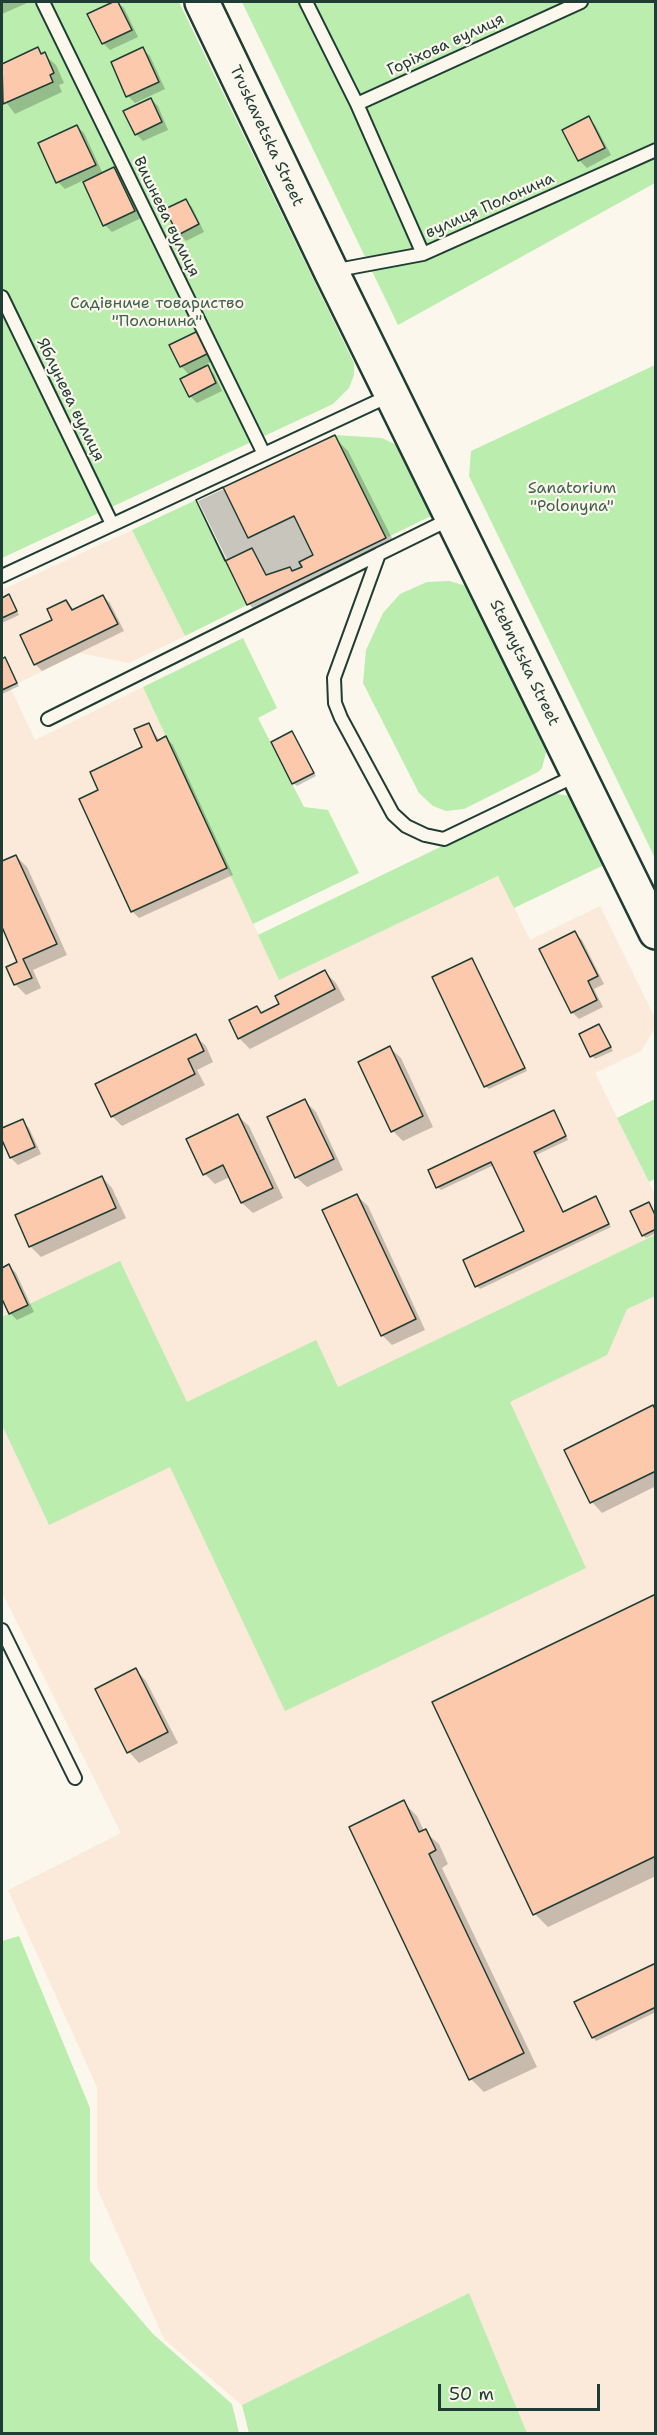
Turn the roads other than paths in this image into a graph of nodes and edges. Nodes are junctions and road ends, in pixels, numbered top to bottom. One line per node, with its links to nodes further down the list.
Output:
1 (43, 2): 11 (lane, Вишнева вулиця)
2 (202, 2): 8 (street, Truskavetska Street)
3 (306, 2): 5 (lane)
4 (581, 2): 5 (lane, Горіхова вулиця)
5 (357, 104): 7 (lane)
6 (656, 150): 7 (lane, вулиця Полонина)
7 (423, 254): 8 (lane, вулиця Полонина)
8 (331, 271): 10 (street, Truskavetska Street)
9 (2, 297): 13 (lane, Яблунева вулиця)
10 (392, 394): 11 (lane); 12 (street, Stebnytska Street)
11 (262, 450): 13 (lane)
12 (453, 517): 14 (lane); 17 (street, Stebnytska Street)
13 (111, 521): 15 (lane)
14 (379, 554): 16 (lane); 17 (lane)
15 (2, 576)
16 (48, 719)
17 (578, 774): 18 (street, Stebnytska Street)
18 (656, 932)
19 (2, 1630): 20 (lane)
20 (75, 1778)

